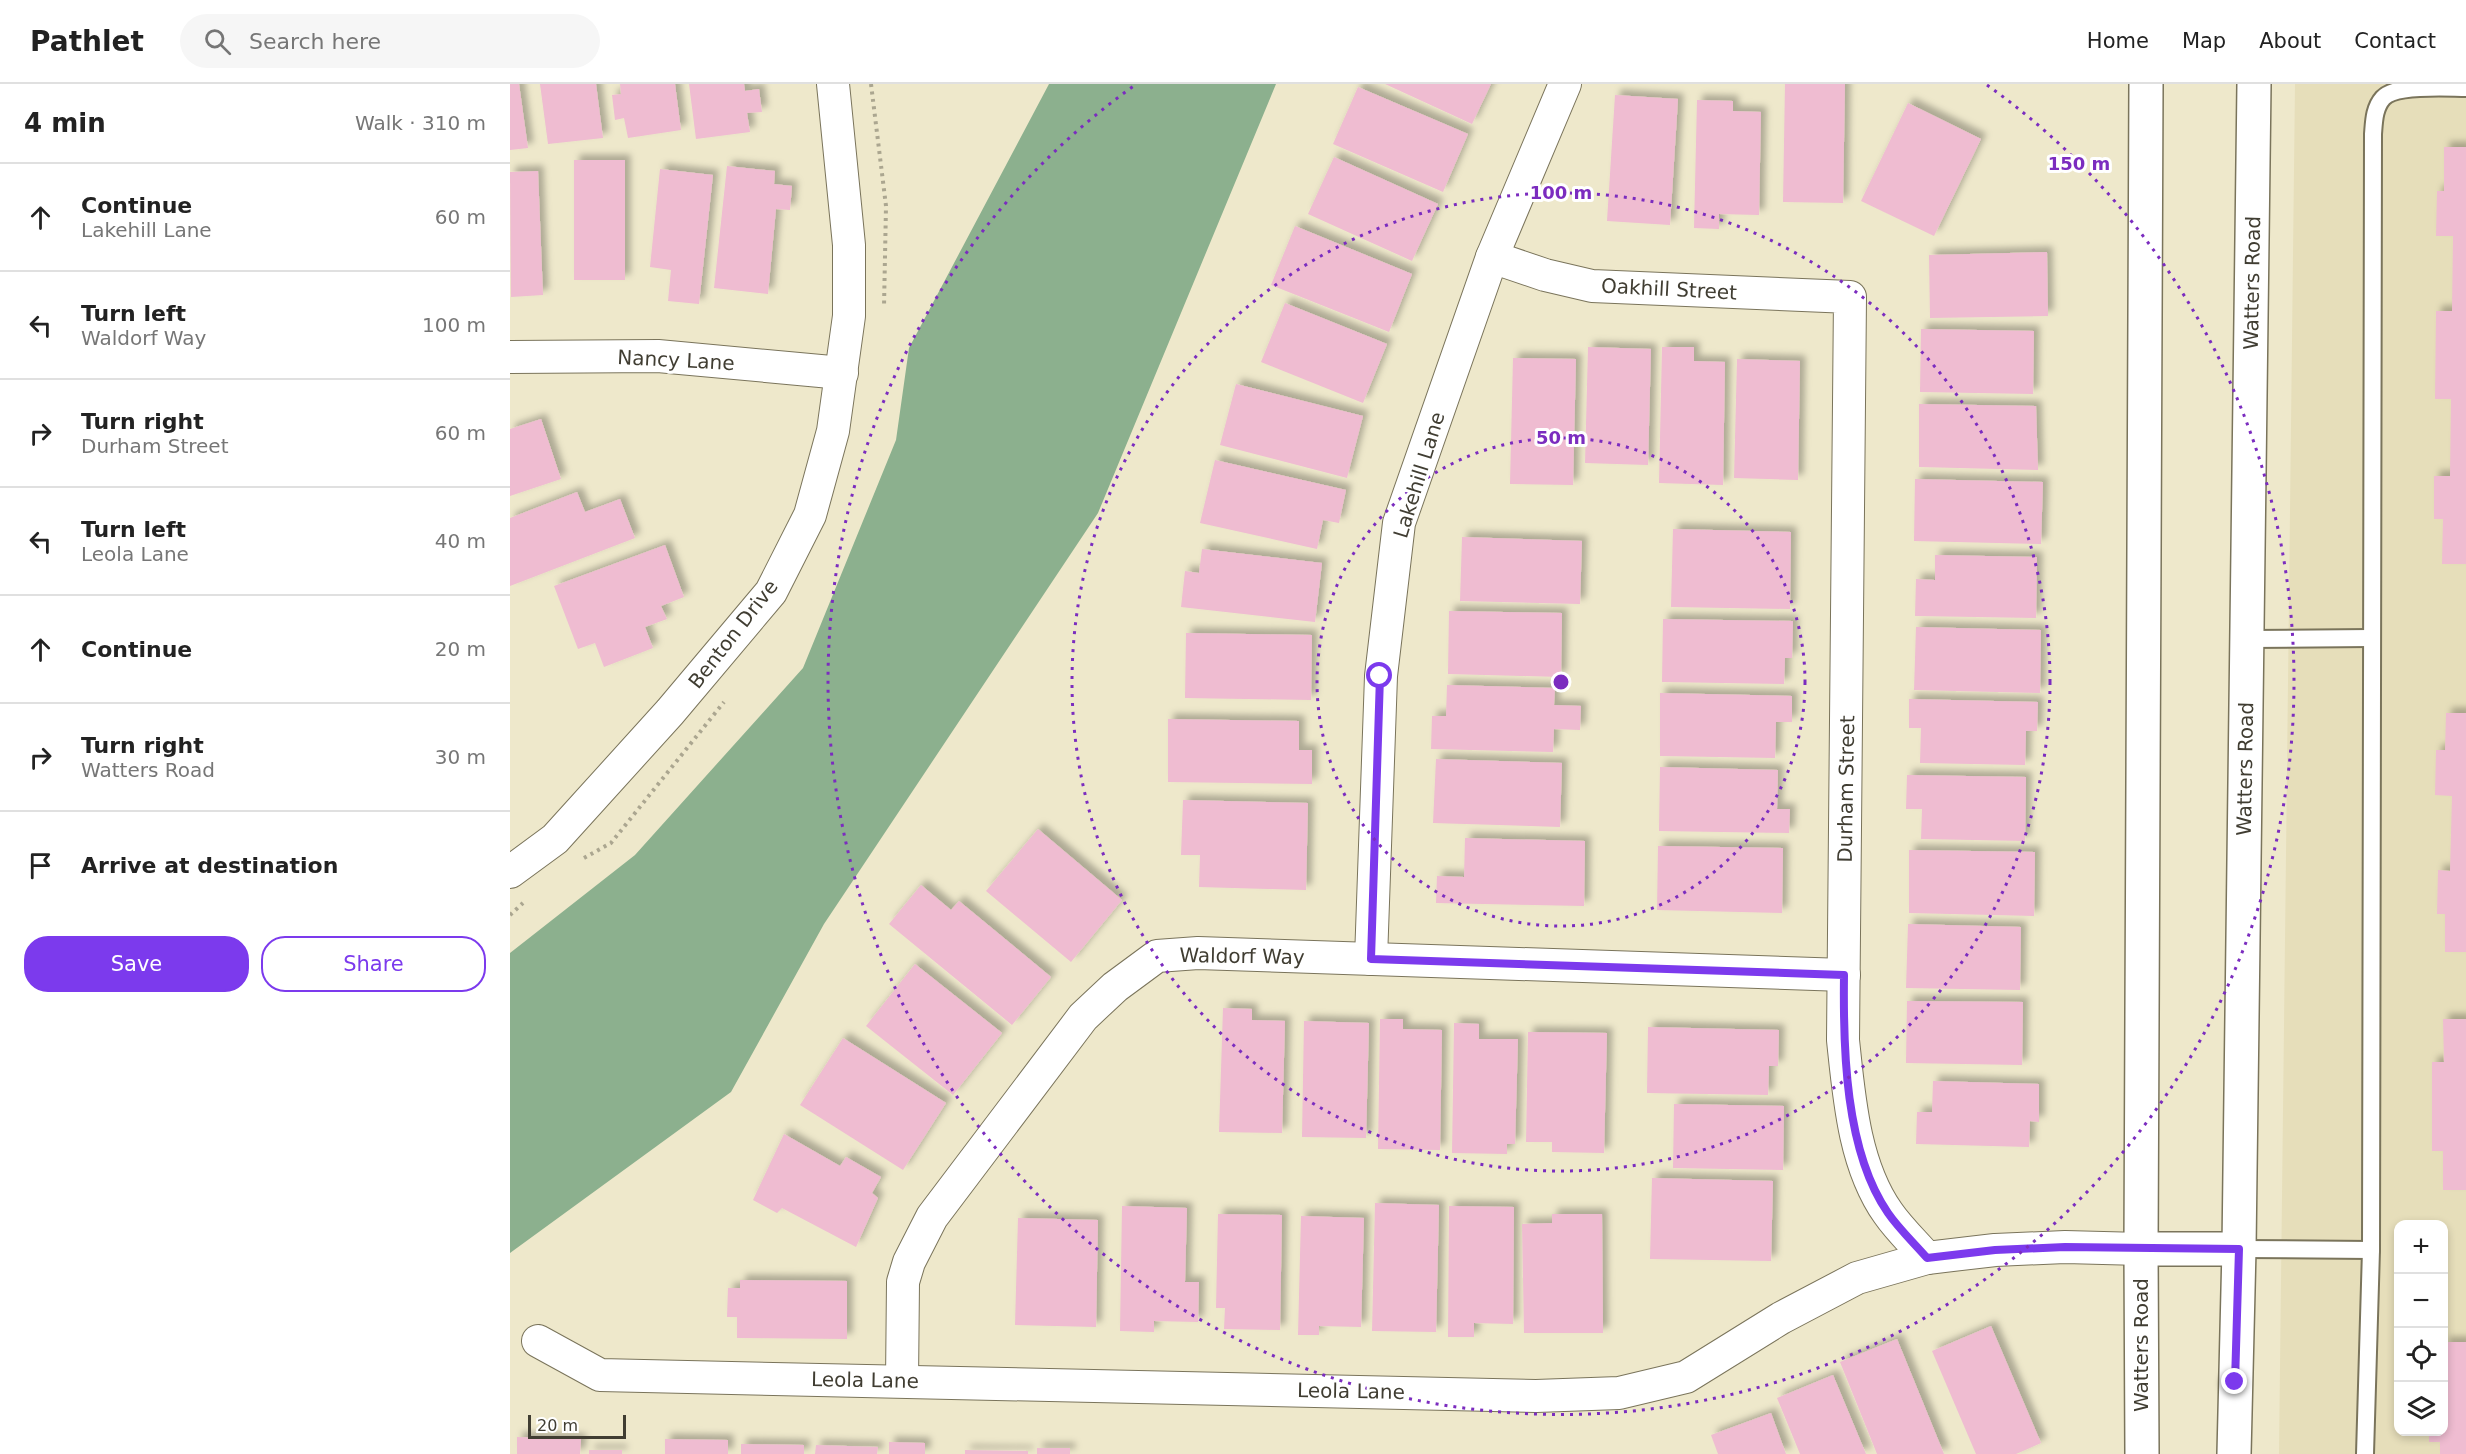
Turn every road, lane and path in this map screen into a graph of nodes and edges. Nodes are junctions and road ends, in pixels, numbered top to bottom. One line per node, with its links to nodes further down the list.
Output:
1 (833, 84): 9 (street, Benton Drive)
2 (1565, 84): 6 (street, Lakehill Lane)
3 (2146, 84): 15 (main road, Watters Road)
4 (2254, 84): 11 (main road, Watters Road)
5 (2466, 88): 10 (lane)
6 (1492, 257): 7 (street, Oakhill Street); 13 (street, Lakehill Lane)
7 (1850, 297): 14 (street, Durham Street)
8 (510, 357): 9 (street, Nancy Lane)
9 (842, 373): 12 (street, Benton Drive)
10 (2371, 638): 11 (lane); 17 (lane)
11 (2247, 639): 16 (main road, Watters Road)
12 (510, 872)
13 (1371, 959): 14 (street, Waldorf Way); 20 (street, Waldorf Way)
14 (1844, 975): 18 (street, Durham Street)
15 (2141, 1249): 16 (main road); 18 (street, Leola Lane); 21 (main road, Watters Road)
16 (2239, 1249): 17 (lane); 22 (main road, Watters Road)
17 (2371, 1250): 23 (lane)
18 (1927, 1258): 20 (street, Leola Lane)
19 (538, 1341): 20 (street, Leola Lane)
20 (902, 1381)
21 (2142, 1454)
22 (2234, 1454)
23 (2366, 1454)

